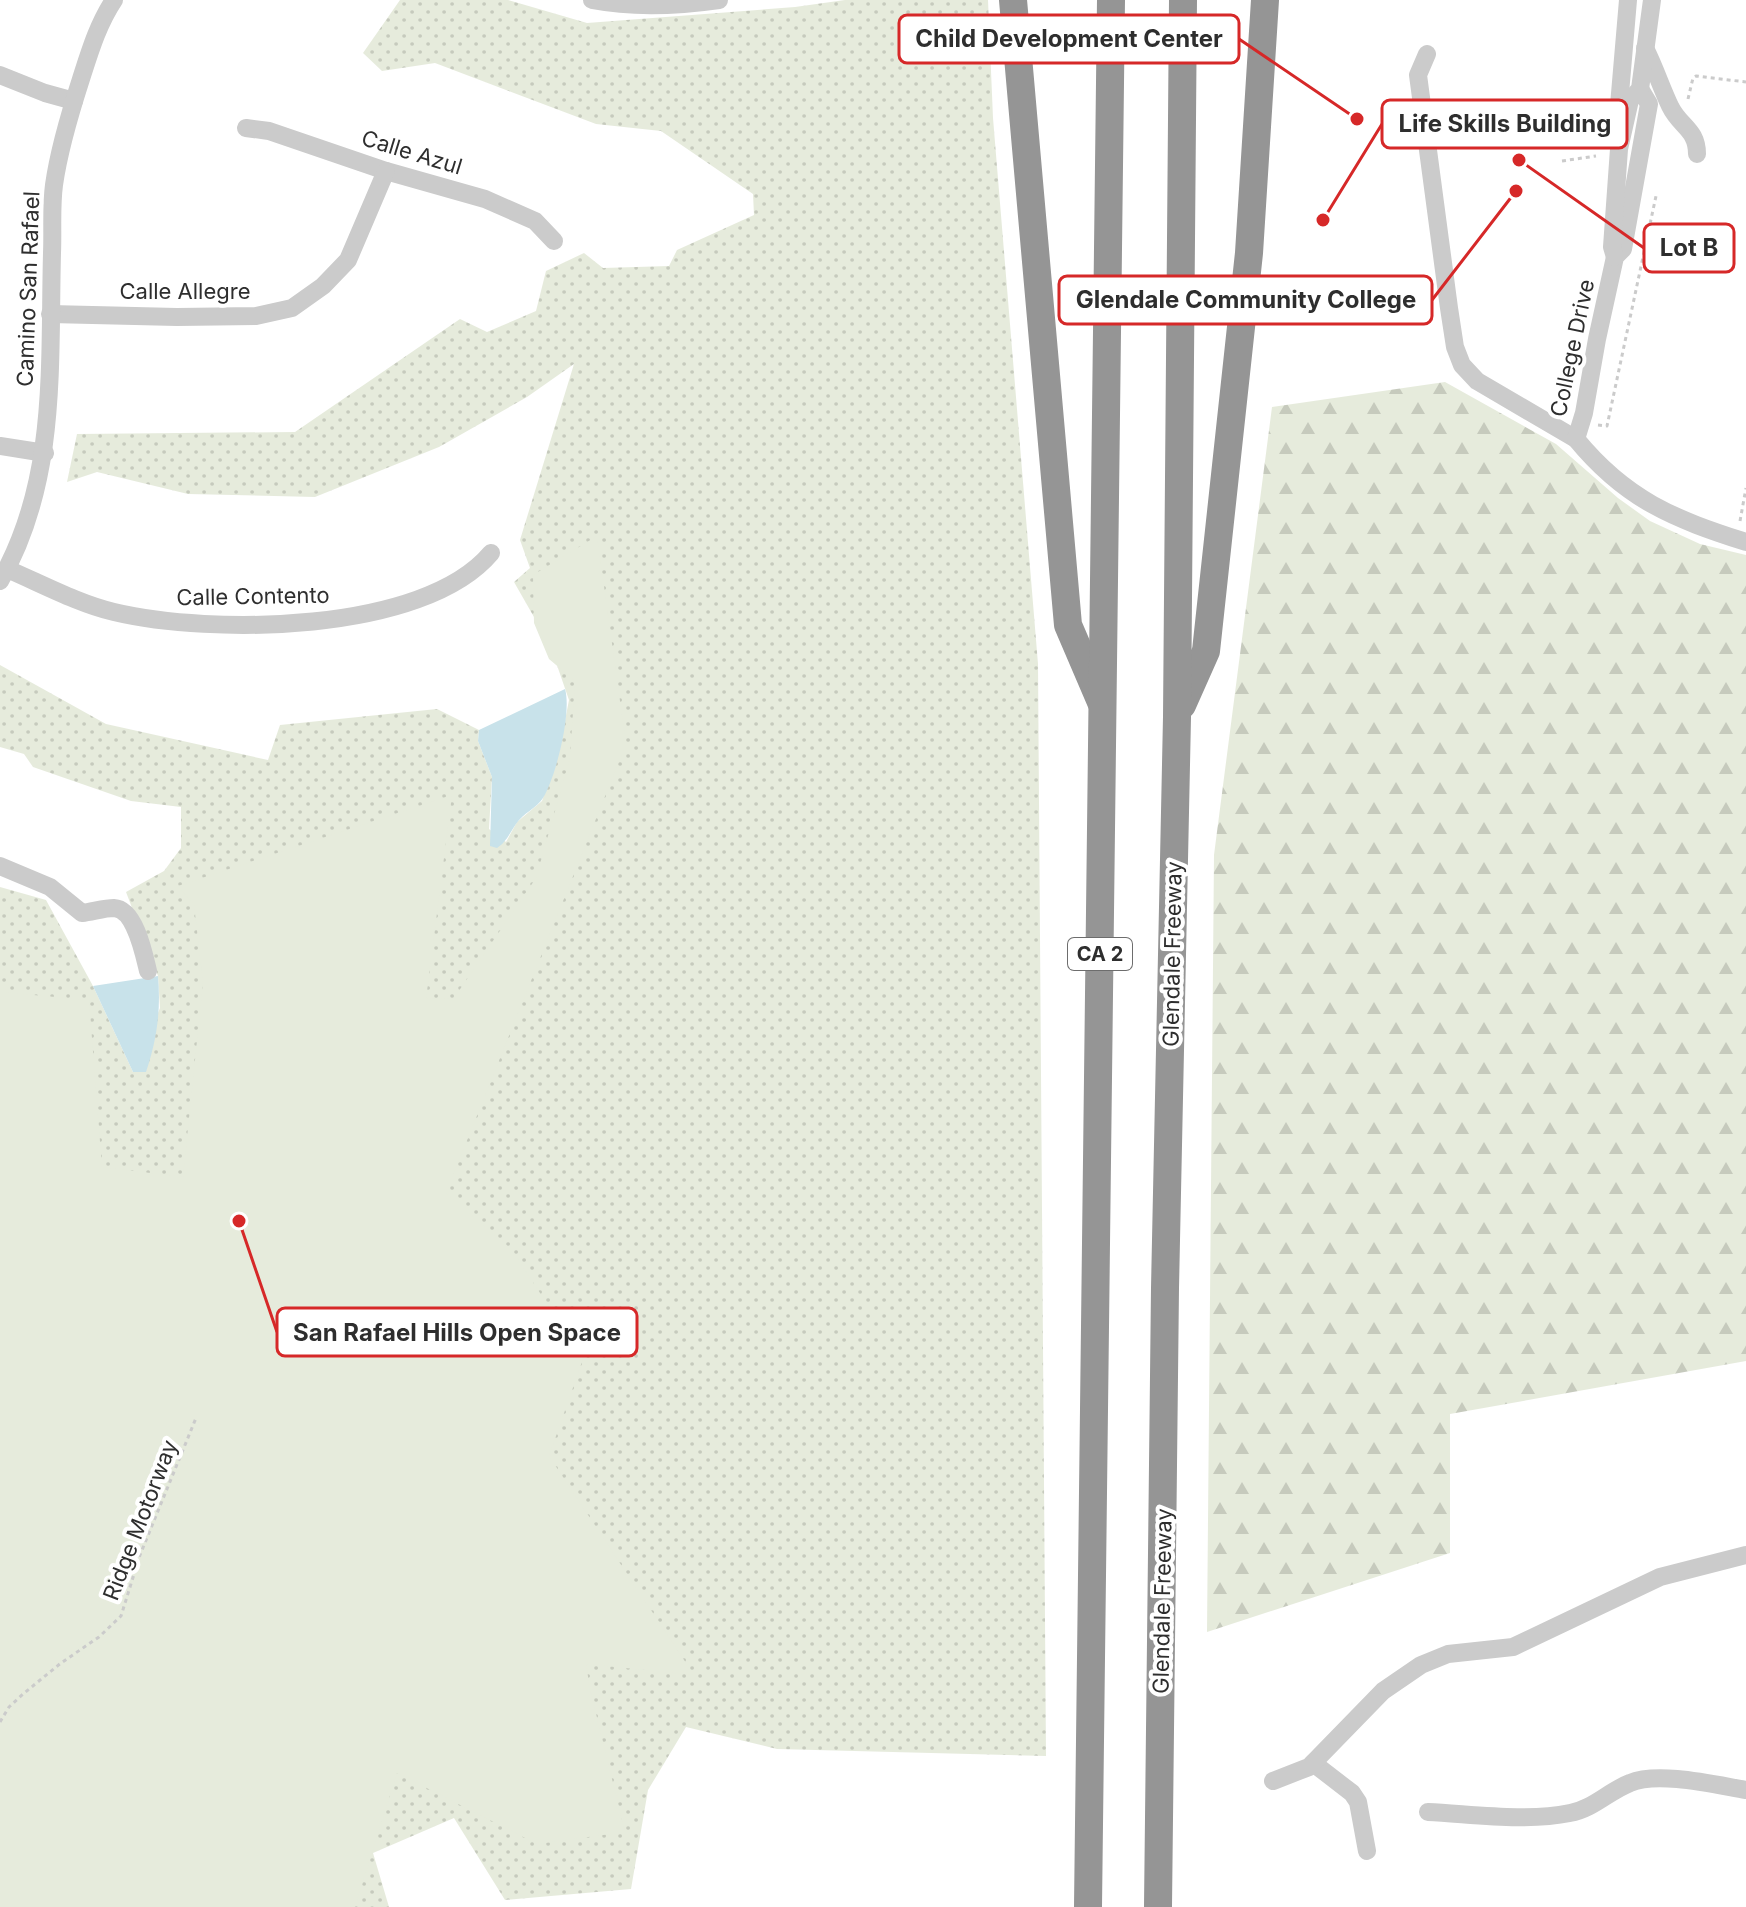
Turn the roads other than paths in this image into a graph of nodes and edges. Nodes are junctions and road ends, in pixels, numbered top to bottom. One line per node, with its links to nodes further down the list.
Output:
1 (114, 0): 14 (street, Camino San Rafael)
2 (592, 0): 3 (street)
3 (719, 0)
4 (1013, 0): 30 (highway)
5 (1111, 0): 30 (highway, CA 2)
6 (1183, 0): 31 (highway, Glendale Freeway)
7 (1265, 0): 31 (highway)
8 (1628, 0): 18 (street)
9 (1652, 0): 10 (street, College Drive)
10 (1645, 48): 13 (street, College Drive); 15 (street)
11 (1427, 54): 24 (street)
12 (0, 75): 14 (street)
13 (1640, 89): 16 (street, College Drive); 18 (street, College Drive)
14 (74, 101): 23 (street, Camino San Rafael)
15 (1685, 118): 16 (street); 19 (street)
16 (1646, 127): 22 (street, College Drive)
17 (246, 128): 20 (street, Calle Azul)
18 (1623, 133): 22 (street, College Drive)
19 (1697, 154)
20 (386, 171): 21 (street, Calle Azul); 23 (street, Calle Allegre)
21 (554, 241)
22 (1615, 257): 24 (street, College Drive)
23 (50, 314): 26 (street, Camino San Rafael)
24 (1576, 439): 27 (street, College Drive)
25 (0, 446): 26 (street)
26 (45, 453): 29 (street, Camino San Rafael)
27 (1744, 534)
28 (491, 553): 29 (street, Calle Contento)
29 (4, 575)
30 (1104, 711): 40 (highway, CA 2)
31 (1177, 717): 41 (highway, Glendale Freeway)
32 (0, 866): 33 (street)
33 (148, 971)
34 (1746, 1555): 35 (street)
35 (1313, 1763): 36 (street); 39 (street)
36 (1273, 1781)
37 (1746, 1790): 38 (street)
38 (1428, 1812)
39 (1367, 1851)
40 (1088, 1907)
41 (1158, 1907)

